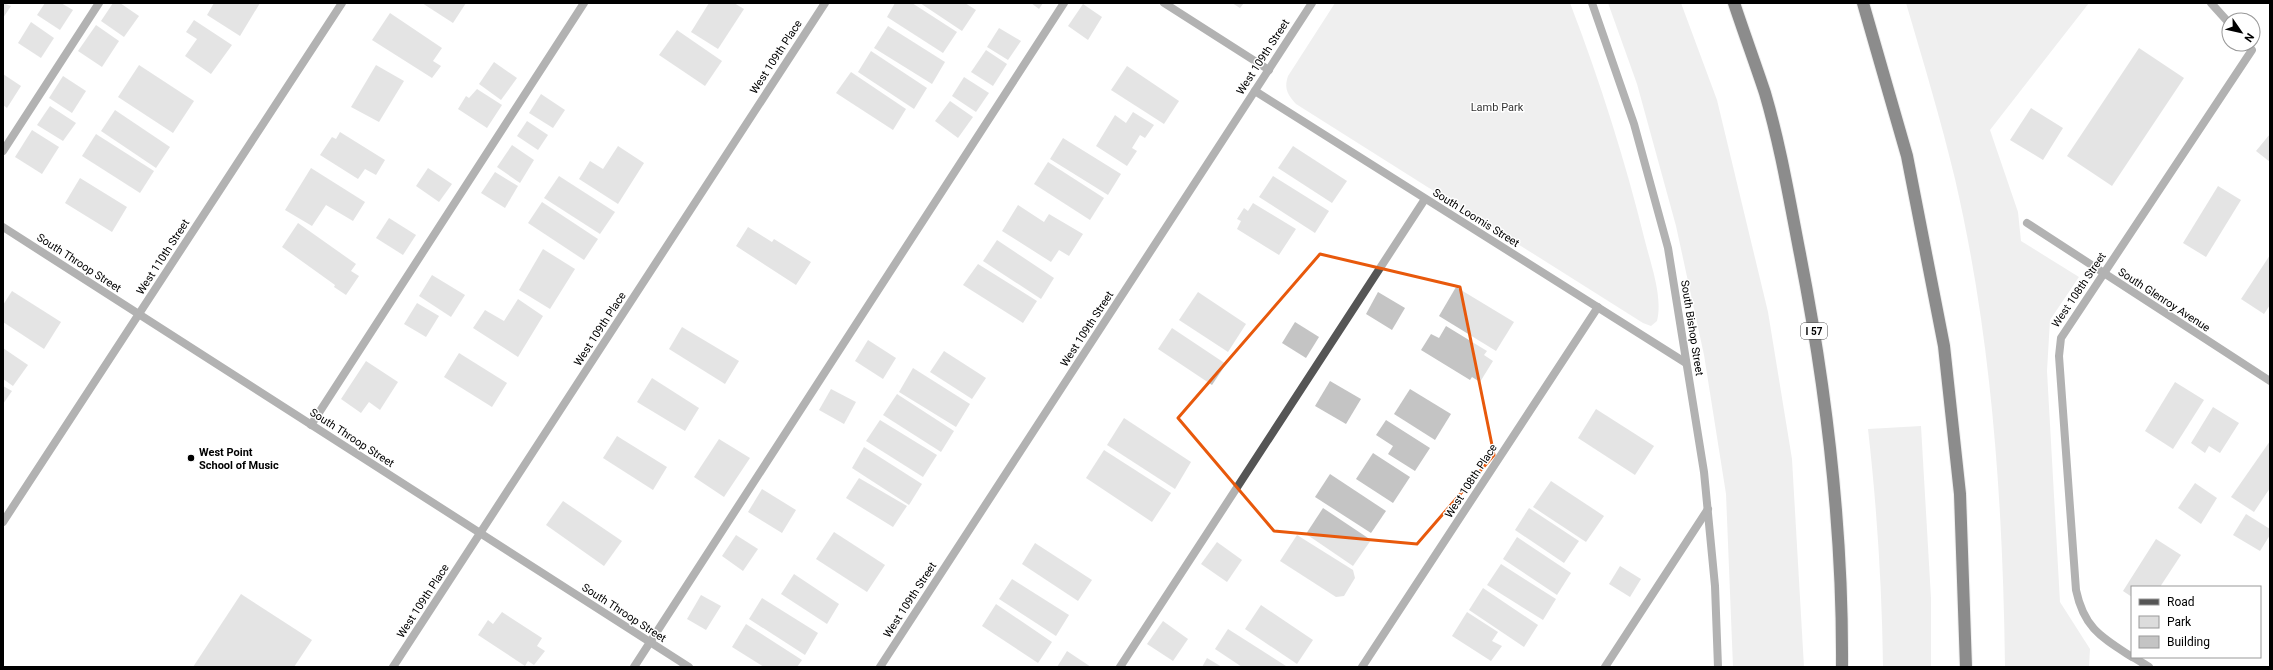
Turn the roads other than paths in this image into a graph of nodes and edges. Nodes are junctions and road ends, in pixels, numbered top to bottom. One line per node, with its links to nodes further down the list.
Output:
1 (99, 3): 16 (street)
2 (342, 3): 22 (street, West 110th Street)
3 (584, 3): 25 (street)
4 (825, 3): 28 (street, West 109th Place)
5 (1064, 3): 29 (street)
6 (1164, 3): 14 (street)
7 (1312, 3): 14 (street, West 109th Street)
8 (1592, 3): 23 (street, South Bishop Street)
9 (1734, 3): 40 (highway, I 57)
10 (1863, 3): 41 (highway)
11 (2211, 3): 12 (street)
12 (2221, 14)
13 (2246, 52): 20 (street, West 108th Street)
14 (1269, 70): 15 (street, West 109th Street)
15 (1255, 91): 17 (street, South Loomis Street); 35 (street, West 109th Street)
16 (3, 151)
17 (1425, 199): 21 (street, South Loomis Street); 36 (street)
18 (2027, 223): 20 (street, South Glenroy Avenue)
19 (3, 227): 22 (street, South Throop Street)
20 (2104, 274): 24 (street, South Glenroy Avenue); 30 (street, West 108th Street)
21 (1598, 307): 23 (street, South Loomis Street); 37 (street, West 108th Place)
22 (139, 314): 25 (street, South Throop Street); 27 (street, West 110th Street)
23 (1686, 363): 26 (street, South Bishop Street)
24 (2270, 381)
25 (311, 425): 28 (street, South Throop Street)
26 (1708, 509): 38 (street); 39 (street, South Bishop Street)
27 (3, 522)
28 (480, 533): 29 (street, South Throop Street); 32 (street, West 109th Place)
29 (650, 642): 33 (street); 34 (street, South Throop Street)
30 (2131, 656)
31 (2134, 658): 42 (street)
32 (393, 667)
33 (634, 667)
34 (688, 667)
35 (880, 667)
36 (1120, 667)
37 (1362, 667)
38 (1605, 667)
39 (1718, 667)
40 (1842, 667)
41 (1966, 667)
42 (2149, 667)

